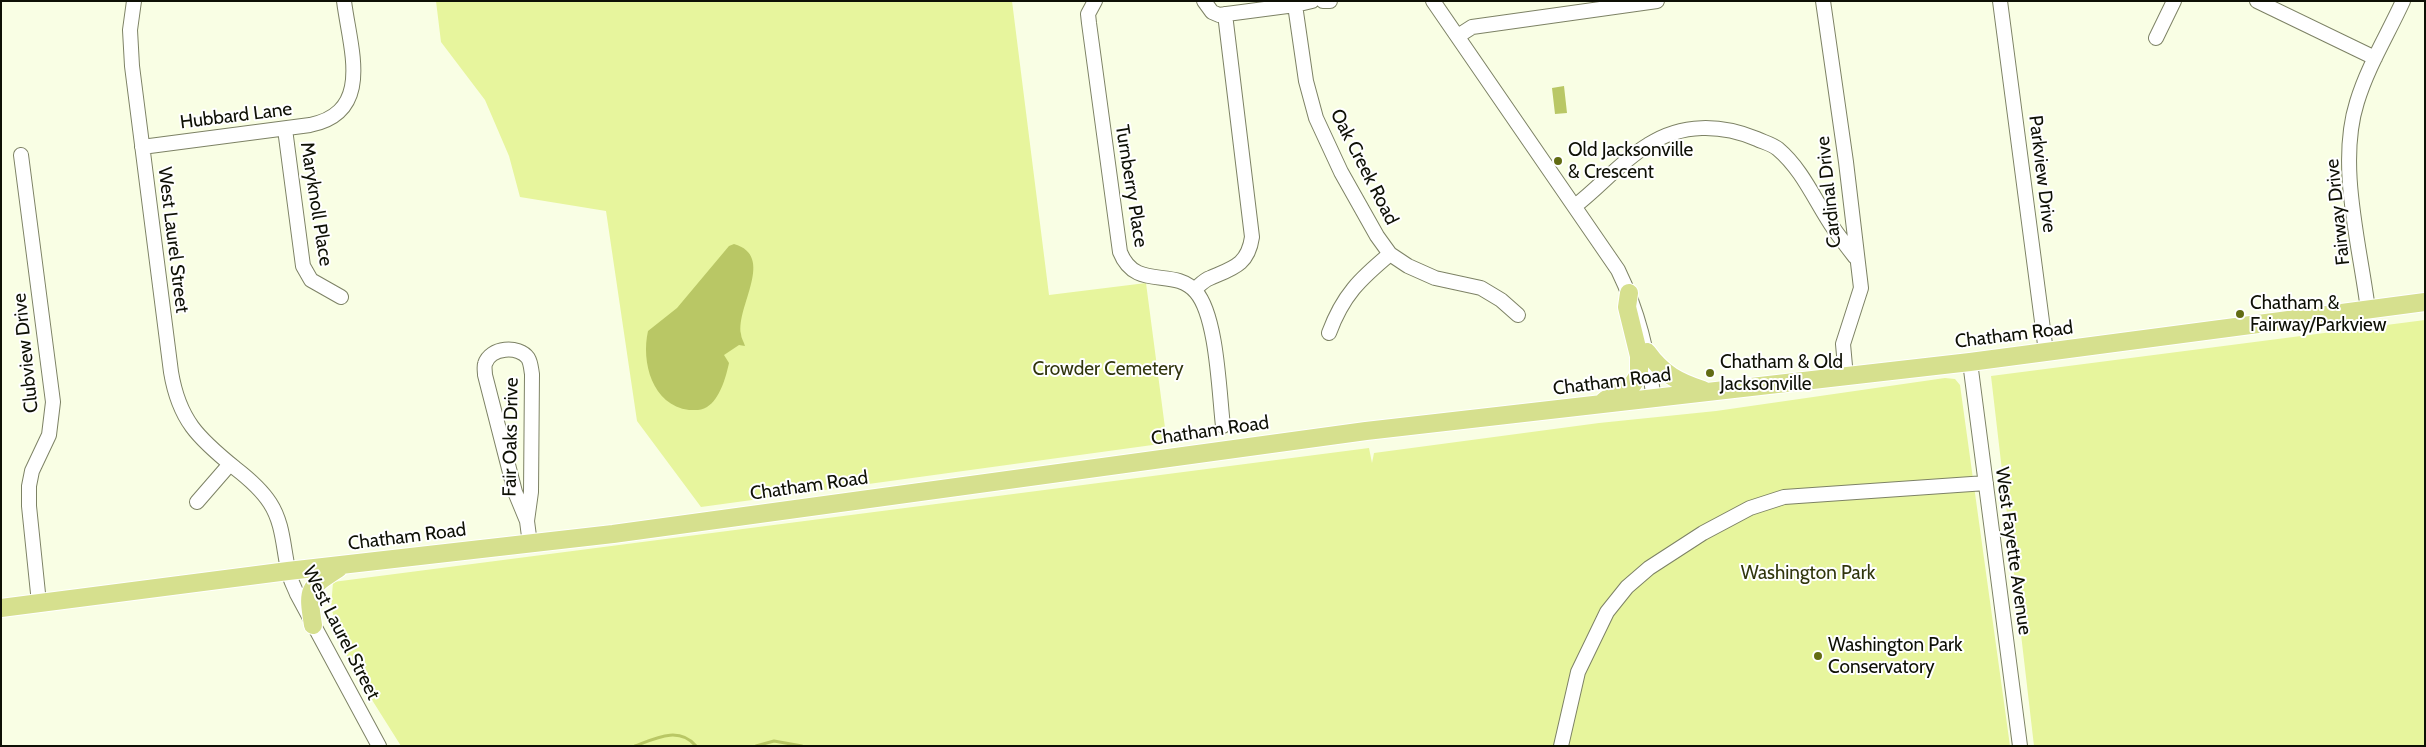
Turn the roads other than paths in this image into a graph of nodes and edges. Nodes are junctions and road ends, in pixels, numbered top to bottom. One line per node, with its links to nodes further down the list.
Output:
1 (134, 1): 20 (street, West Laurel Street)
2 (344, 1): 19 (street, Hubbard Lane)
3 (1095, 1): 25 (street, Turnberry Place)
4 (1312, 1): 14 (street)
5 (1323, 1): 6 (street)
6 (1330, 1)
7 (1433, 1): 16 (street)
8 (1657, 1): 16 (street)
9 (1823, 1): 24 (street, Cardinal Drive)
10 (2000, 1): 33 (street, Parkview Drive)
11 (2174, 1): 17 (street)
12 (2257, 1): 18 (street)
13 (2403, 1): 18 (street, Fairway Drive)
14 (1295, 6): 15 (street); 23 (street, Oak Creek Road)
15 (1214, 9): 25 (street)
16 (1458, 36): 22 (street)
17 (2156, 38)
18 (2375, 58): 29 (street, Fairway Drive)
19 (285, 129): 20 (street, Hubbard Lane); 27 (street, Maryknoll Place)
20 (142, 147): 40 (street, West Laurel Street)
21 (21, 155): 47 (street, Clubview Drive)
22 (1575, 206): 24 (street); 26 (street)
23 (1390, 254): 30 (street, Oak Creek Road); 31 (street, Oak Creek Road)
24 (1855, 257): 35 (street, Cardinal Drive)
25 (1194, 290): 39 (street)
26 (1629, 293): 32 (street); 38 (main road)
27 (341, 297)
28 (2425, 302): 29 (main road, Chatham Road)
29 (2368, 310): 33 (main road, Chatham Road)
30 (1518, 315)
31 (1329, 333)
32 (1647, 352): 36 (main road); 37 (street)
33 (2046, 352): 34 (main road, Chatham Road)
34 (1970, 362): 35 (main road, Chatham Road); 41 (street, West Fayette Avenue)
35 (1846, 377): 36 (main road, Chatham Road)
36 (1711, 392): 37 (main road, Chatham Road)
37 (1654, 398): 38 (main road, Chatham Road)
38 (1595, 405): 44 (main road, Chatham Road)
39 (1223, 426)
40 (230, 464): 42 (street); 46 (street, West Laurel Street)
41 (1986, 483): 51 (street); 52 (street, West Fayette Avenue)
42 (197, 502)
43 (527, 521): 43 (street, Fair Oaks Drive); 44 (street, Fair Oaks Drive)
44 (530, 544): 45 (main road, Chatham Road)
45 (343, 566): 46 (main road, Chatham Road); 49 (main road)
46 (288, 571): 47 (main road, Chatham Road); 49 (street, West Laurel Street)
47 (40, 603): 48 (main road, Chatham Road)
48 (1, 608)
49 (313, 625): 50 (street, West Laurel Street)
50 (379, 746)
51 (1561, 746)
52 (2020, 746)

